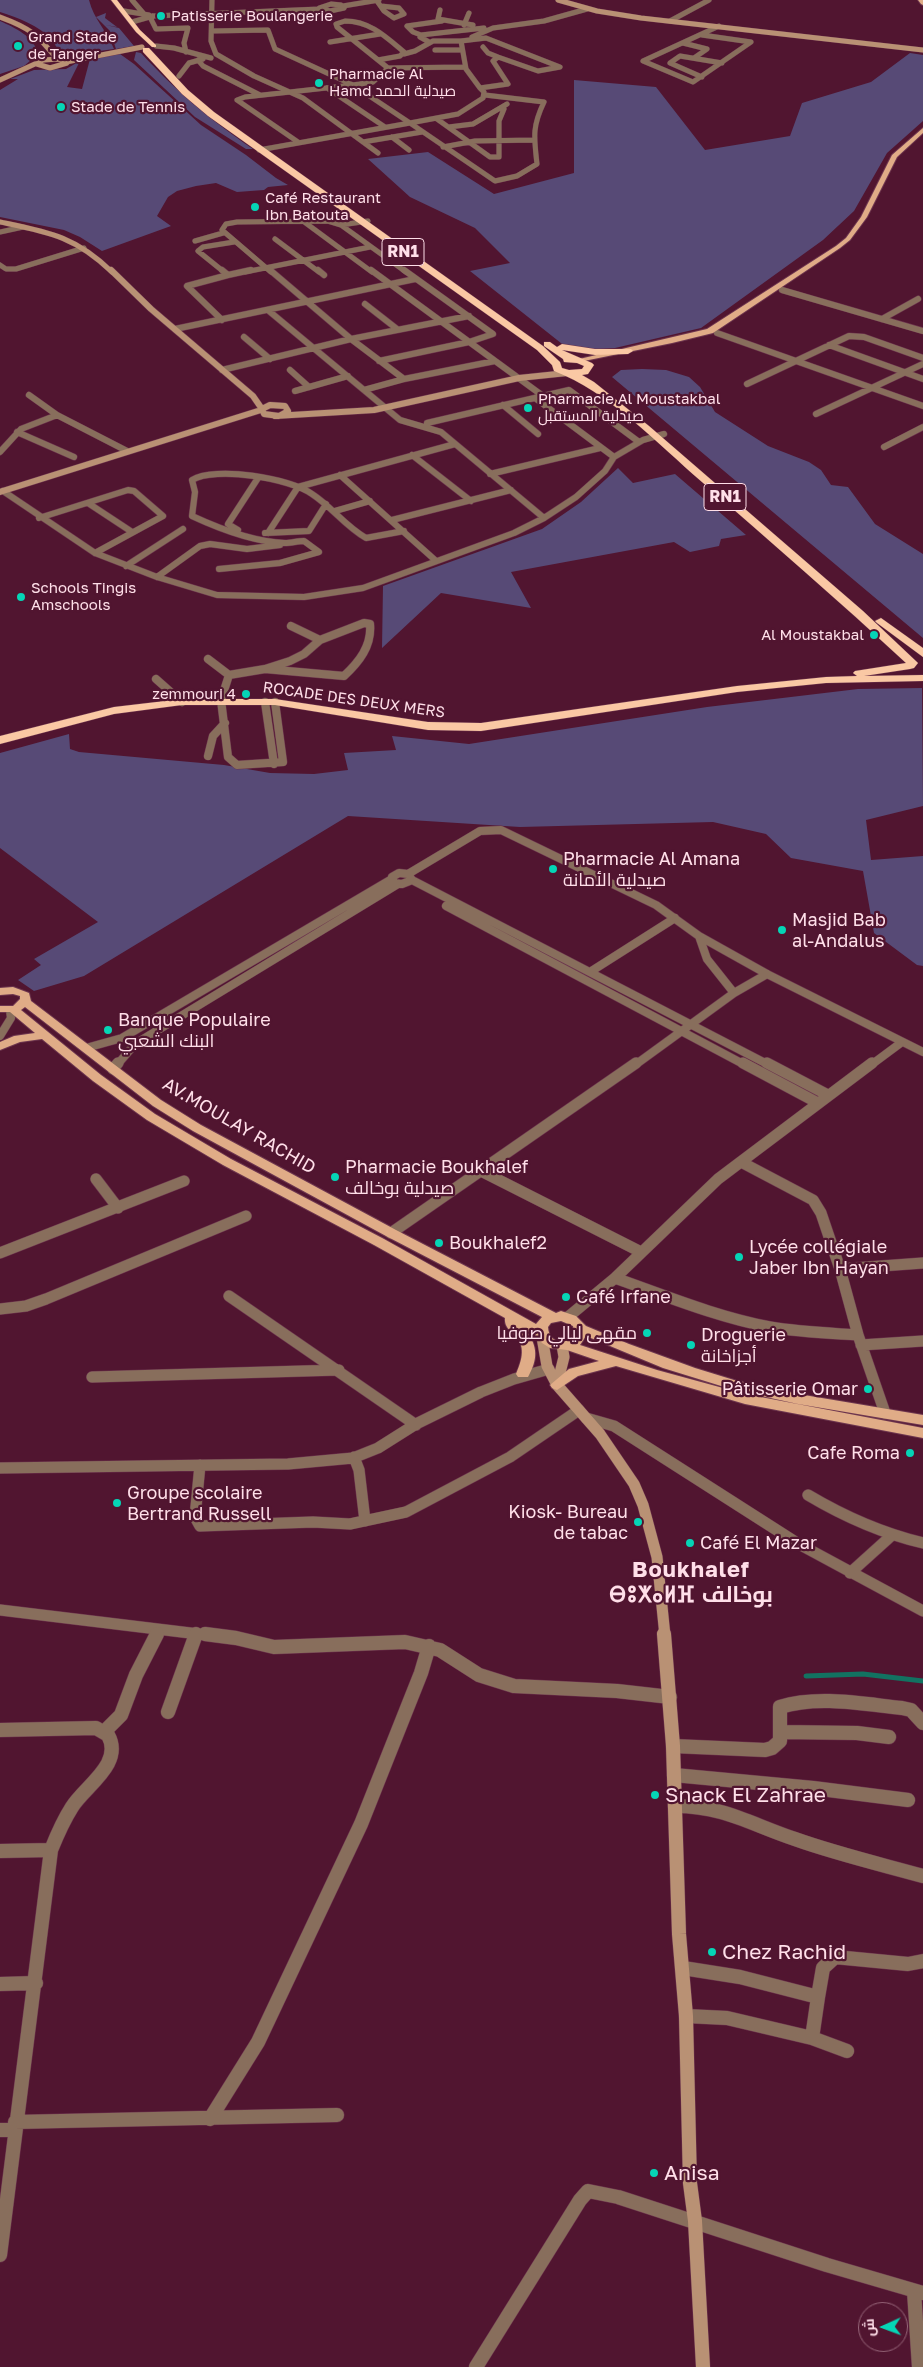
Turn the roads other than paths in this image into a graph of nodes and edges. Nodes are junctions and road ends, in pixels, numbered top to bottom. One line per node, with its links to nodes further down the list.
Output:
1 (114, 0): 16 (highway, RN1)
2 (140, 0): 7 (street)
3 (212, 0): 20 (street)
4 (321, 0): 10 (street)
5 (558, 0): 13 (street)
6 (709, 0): 27 (street)
7 (133, 1): 19 (street)
8 (378, 1): 11 (street); 12 (street)
9 (106, 3): 45 (highway, RN1)
10 (327, 4): 11 (street); 14 (street)
11 (343, 6): 17 (street)
12 (381, 6)
13 (587, 9): 27 (street); 30 (street)
14 (320, 10): 17 (street); 20 (street)
15 (440, 10): 25 (street)
16 (124, 11): 19 (street); 28 (highway, RN1)
17 (337, 11): 24 (street)
18 (469, 13): 29 (street)
19 (144, 14): 22 (street)
20 (213, 14): 22 (street); 33 (street)
21 (1, 16): 46 (street)
22 (152, 16): 28 (street); 49 (street)
23 (522, 18): 30 (street)
24 (347, 20): 34 (street); 37 (street)
25 (442, 20): 29 (street); 35 (street)
26 (494, 20): 32 (street)
27 (670, 21): 31 (street)
28 (132, 22): 44 (highway, RN1)
29 (464, 25): 32 (street)
30 (507, 26): 32 (street)
31 (719, 26): 36 (street); 48 (street)
32 (495, 27): 35 (street); 38 (street)
33 (212, 31): 55 (street); 73 (street)
34 (380, 34): 37 (street); 51 (street)
35 (421, 35): 40 (street)
36 (702, 35): 41 (street); 65 (street)
37 (352, 38): 39 (street); 61 (street)
38 (464, 40): 40 (street); 47 (street); 56 (street)
39 (330, 42)
40 (429, 42): 42 (street)
41 (683, 43): 50 (street); 57 (street)
42 (422, 47): 47 (street); 51 (street)
43 (483, 47): 56 (street)
44 (156, 48): 45 (highway); 49 (street); 70 (highway, RN1)
45 (144, 49): 52 (street); 97 (highway, RN1)
46 (50, 50): 58 (street); 62 (street)
47 (462, 50): 67 (street)
48 (923, 50)
49 (186, 52): 54 (street)
50 (660, 53): 53 (street); 71 (street)
51 (404, 54): 61 (street)
52 (101, 55): 58 (street); 63 (street)
53 (678, 57): 57 (street); 71 (street)
54 (211, 58): 55 (street); 60 (street)
55 (221, 58): 76 (street)
56 (498, 58): 75 (street)
57 (694, 58): 65 (street)
58 (59, 59): 62 (street); 63 (street)
59 (430, 59): 64 (street)
60 (198, 60): 70 (street); 77 (street)
61 (378, 60): 66 (street)
62 (40, 62): 68 (street); 72 (street)
63 (66, 62): 68 (street)
64 (423, 63): 66 (street); 67 (street)
65 (722, 63): 71 (street)
66 (383, 64): 69 (street)
67 (463, 64): 69 (street); 75 (street)
68 (43, 68): 72 (street)
69 (388, 68): 73 (street)
70 (179, 76): 97 (highway, RN1)
71 (702, 77)
72 (2, 79)
73 (352, 85): 74 (street); 82 (street)
74 (327, 88): 76 (street); 84 (street)
75 (480, 88): 78 (street)
76 (290, 92): 77 (street); 87 (street)
77 (260, 95): 93 (street)
78 (485, 95): 79 (street); 81 (street)
79 (514, 97): 80 (street); 92 (street)
80 (502, 108): 83 (street); 91 (street)
81 (437, 120): 82 (street); 85 (street)
82 (410, 123): 84 (street); 88 (street)
83 (473, 124): 85 (street); 95 (street)
84 (385, 127): 87 (street)
85 (449, 127): 95 (street)
86 (923, 130): 145 (main road)
87 (351, 132): 93 (street); 94 (street)
88 (422, 132): 89 (street); 96 (street)
89 (392, 137): 94 (street); 98 (street)
90 (923, 138): 102 (main road)
91 (499, 140): 92 (street); 95 (street); 95 (street)
92 (534, 140): 101 (street)
93 (298, 142): 97 (street)
94 (363, 142): 99 (street)
95 (472, 142): 96 (street)
96 (442, 147): 101 (street)
97 (262, 149): 104 (highway, RN1); 106 (highway, RN1)
98 (409, 150)
99 (378, 153)
100 (485, 168): 101 (street)
101 (476, 170)
102 (890, 184)
103 (877, 210): 126 (main road)
104 (352, 216): 106 (highway, RN1); 108 (street)
105 (303, 221): 108 (street); 112 (street); 118 (street)
106 (364, 221): 109 (street); 141 (highway, RN1); 152 (highway, RN1)
107 (0, 222): 110 (street)
108 (332, 222): 109 (street)
109 (341, 225): 116 (street)
110 (23, 227): 111 (street); 117 (street)
111 (0, 232)
112 (223, 233): 114 (street); 115 (street)
113 (275, 240): 119 (street)
114 (195, 241)
115 (234, 242): 121 (street); 122 (street)
116 (370, 247): 118 (street); 124 (street)
117 (84, 248): 120 (street); 135 (street)
118 (346, 252): 119 (street); 125 (street)
119 (302, 260): 121 (street); 123 (street)
120 (0, 265)
121 (267, 267): 122 (street); 128 (street)
122 (228, 275): 133 (street)
123 (324, 276)
124 (415, 279): 125 (street); 131 (street)
125 (391, 285): 128 (street); 134 (street)
126 (782, 290): 132 (street); 138 (main road)
127 (918, 299): 132 (street)
128 (309, 302): 130 (street); 140 (street)
129 (365, 304): 136 (street)
130 (269, 311): 133 (street); 144 (street)
131 (468, 316): 134 (street); 142 (street)
132 (882, 319): 137 (street)
133 (222, 320): 135 (street)
134 (441, 322): 136 (street); 142 (street)
135 (175, 329): 155 (street)
136 (397, 329): 140 (street)
137 (923, 332)
138 (716, 333): 150 (street); 154 (main road)
139 (244, 336): 146 (street)
140 (351, 339): 144 (street); 148 (street)
141 (543, 341): 145 (highway); 149 (highway, RN1)
142 (469, 342): 148 (street); 151 (street)
143 (829, 345): 147 (street); 150 (street); 157 (street)
144 (314, 348): 146 (street); 159 (street)
145 (628, 351): 149 (main road)
146 (270, 358): 155 (street)
147 (923, 358)
148 (379, 360): 161 (street)
149 (578, 360): 152 (highway); 154 (highway, RN1)
150 (797, 360): 163 (street); 165 (street)
151 (495, 361): 160 (street); 161 (street)
152 (556, 364): 158 (highway, RN1); 160 (street)
153 (923, 364): 157 (street)
154 (588, 369): 158 (highway); 187 (highway, RN1)
155 (222, 370): 169 (street)
156 (290, 370): 164 (street)
157 (905, 372): 162 (street); 165 (street)
158 (568, 373): 160 (street); 187 (highway, RN1)
159 (348, 376): 164 (street); 166 (street)
160 (519, 378): 170 (street); 176 (street)
161 (404, 379): 166 (street)
162 (923, 379)
163 (746, 384)
164 (309, 387): 167 (street)
165 (873, 388): 174 (street); 179 (street)
166 (364, 390): 176 (street)
167 (296, 391)
168 (29, 395): 180 (street)
169 (254, 396): 172 (street); 177 (street)
170 (543, 396): 171 (street); 188 (street)
171 (535, 398): 173 (street); 191 (street)
172 (278, 404): 175 (street); 177 (street)
173 (503, 405): 183 (street); 185 (street)
174 (923, 406)
175 (288, 408): 178 (street); 181 (street)
176 (387, 408): 178 (street); 189 (street)
177 (262, 409): 181 (street); 182 (street)
178 (329, 414): 181 (street)
179 (816, 414)
180 (57, 415): 186 (street); 192 (street)
181 (273, 416): 182 (street)
182 (230, 419): 192 (street)
183 (427, 423)
184 (923, 427): 190 (street)
185 (538, 434)
186 (12, 435): 193 (street); 195 (street)
187 (659, 435): 188 (street); 223 (highway, RN1); 225 (highway, RN1)
188 (639, 442): 196 (street)
189 (456, 444): 194 (street); 197 (street)
190 (884, 447)
191 (600, 448): 196 (street); 197 (street)
192 (127, 451): 202 (street)
193 (0, 452)
194 (412, 454): 198 (street); 204 (street)
195 (74, 457)
196 (614, 458): 209 (street)
197 (490, 474): 201 (street)
198 (340, 475): 200 (street); 203 (street)
199 (258, 478): 200 (street); 214 (street); 215 (street)
200 (298, 487): 206 (street); 214 (street)
201 (511, 490): 204 (street); 209 (street)
202 (2, 492): 208 (street)
203 (370, 501): 207 (street); 210 (street)
204 (471, 501): 210 (street)
205 (88, 503): 208 (street); 213 (street); 213 (street)
206 (326, 504): 207 (street); 214 (street)
207 (335, 511): 212 (street)
208 (39, 518): 216 (street)
209 (544, 518): 217 (street)
210 (392, 520): 212 (street)
211 (182, 528): 218 (street)
212 (404, 531): 217 (street)
213 (132, 532): 216 (street)
214 (268, 533)
215 (286, 543): 219 (street); 220 (street)
216 (95, 553): 218 (street)
217 (435, 560): 220 (street)
218 (126, 566): 220 (street)
219 (219, 569)
220 (157, 577)
221 (291, 626): 222 (street)
222 (320, 640): 226 (street); 226 (street)
223 (923, 654)
224 (208, 659): 227 (street)
225 (915, 663): 228 (highway, RN1); 230 (highway, ROCADE DES DEUX MERS)
226 (265, 669): 227 (street)
227 (229, 675): 231 (street)
228 (923, 678): 230 (highway, ROCADE DES DEUX MERS)
229 (156, 679): 232 (street)
230 (826, 680): 233 (highway, ROCADE DES DEUX MERS)
231 (221, 700): 232 (highway, ROCADE DES DEUX MERS); 233 (highway, ROCADE DES DEUX MERS); 234 (street)
232 (182, 702): 235 (highway, ROCADE DES DEUX MERS)
233 (270, 702): 234 (street)
234 (224, 724): 236 (street)
235 (0, 740)
236 (208, 756)
237 (403, 880): 238 (street); 240 (street); 246 (street); 251 (street); 253 (street)
238 (675, 918): 239 (street); 240 (street)
239 (700, 936): 241 (street); 243 (street)
240 (590, 972): 246 (street)
241 (767, 974): 243 (street); 249 (street)
242 (3, 988): 244 (main road, AV.MOULAY RACHID)
243 (734, 993): 246 (street)
244 (25, 1002): 245 (main road); 251 (main road, AV.MOULAY RACHID)
245 (8, 1009): 247 (main road, AV.MOULAY RACHID); 248 (street)
246 (686, 1028): 254 (street); 255 (street); 257 (street)
247 (45, 1035): 250 (main road); 270 (main road, AV.MOULAY RACHID)
248 (0, 1036)
249 (902, 1042): 252 (street); 254 (street)
250 (0, 1046)
251 (86, 1048): 253 (main road, AV.MOULAY RACHID)
252 (923, 1052)
253 (113, 1068): 262 (main road, AV.MOULAY RACHID)
254 (828, 1095): 255 (street)
255 (818, 1103): 256 (street)
256 (741, 1162): 263 (street); 266 (street)
257 (481, 1172): 262 (street); 263 (street)
258 (96, 1179): 260 (street)
259 (184, 1181): 260 (street)
260 (118, 1208): 264 (street)
261 (246, 1216): 269 (street)
262 (391, 1233): 271 (main road, AV.MOULAY RACHID)
263 (641, 1252): 267 (street)
264 (0, 1253)
265 (923, 1263): 266 (street)
266 (840, 1269): 274 (street)
267 (615, 1278): 271 (street); 274 (street)
268 (228, 1296): 279 (street)
269 (0, 1309)
270 (505, 1314): 273 (main road, AV.MOULAY RACHID); 280 (main road)
271 (561, 1317): 272 (main road); 273 (main road)
272 (581, 1329): 276 (main road); 283 (main road)
273 (541, 1334): 276 (main road); 278 (street)
274 (860, 1340): 275 (street); 283 (street)
275 (923, 1341)
276 (564, 1345): 277 (main road); 282 (street)
277 (614, 1362): 282 (main road); 287 (main road)
278 (549, 1369): 280 (street); 282 (street)
279 (339, 1370): 281 (street); 286 (street)
280 (523, 1374): 286 (street)
281 (92, 1376)
282 (557, 1384): 284 (street)
283 (885, 1413): 285 (main road)
284 (582, 1414): 292 (street); 295 (street); 301 (street)
285 (923, 1420)
286 (416, 1425): 288 (street)
287 (923, 1433)
288 (354, 1457): 289 (street); 292 (street)
289 (200, 1465): 290 (street); 292 (street)
290 (0, 1468)
291 (808, 1495): 293 (street)
292 (365, 1521)
293 (891, 1536): 294 (street); 295 (street)
294 (923, 1543)
295 (850, 1573): 297 (street)
296 (0, 1610): 298 (street)
297 (923, 1611)
298 (159, 1630): 299 (street); 305 (street)
299 (196, 1633): 300 (street); 302 (street)
300 (429, 1646): 301 (street); 324 (street)
301 (670, 1698): 308 (street)
302 (168, 1712)
303 (923, 1723): 306 (street)
304 (0, 1730): 305 (street)
305 (105, 1731): 312 (street)
306 (781, 1732): 307 (street); 308 (street)
307 (890, 1737)
308 (673, 1746): 309 (street)
309 (674, 1775): 310 (street); 311 (street)
310 (908, 1800)
311 (675, 1806): 314 (street); 316 (street)
312 (51, 1850): 313 (street); 317 (street)
313 (0, 1851)
314 (923, 1876)
315 (923, 1961): 319 (street)
316 (683, 1968): 319 (street); 320 (street)
317 (36, 1982): 318 (street); 325 (street)
318 (0, 1984)
319 (818, 1997): 321 (street)
320 (686, 2016): 321 (street); 326 (street)
321 (812, 2038): 322 (street)
322 (847, 2051)
323 (337, 2115): 324 (street)
324 (210, 2119): 325 (street)
325 (10, 2127): 327 (street)
326 (695, 2221): 328 (street); 329 (street); 330 (street)
327 (0, 2255)
328 (918, 2292): 331 (street)
329 (476, 2367)
330 (703, 2367)
331 (919, 2367)

